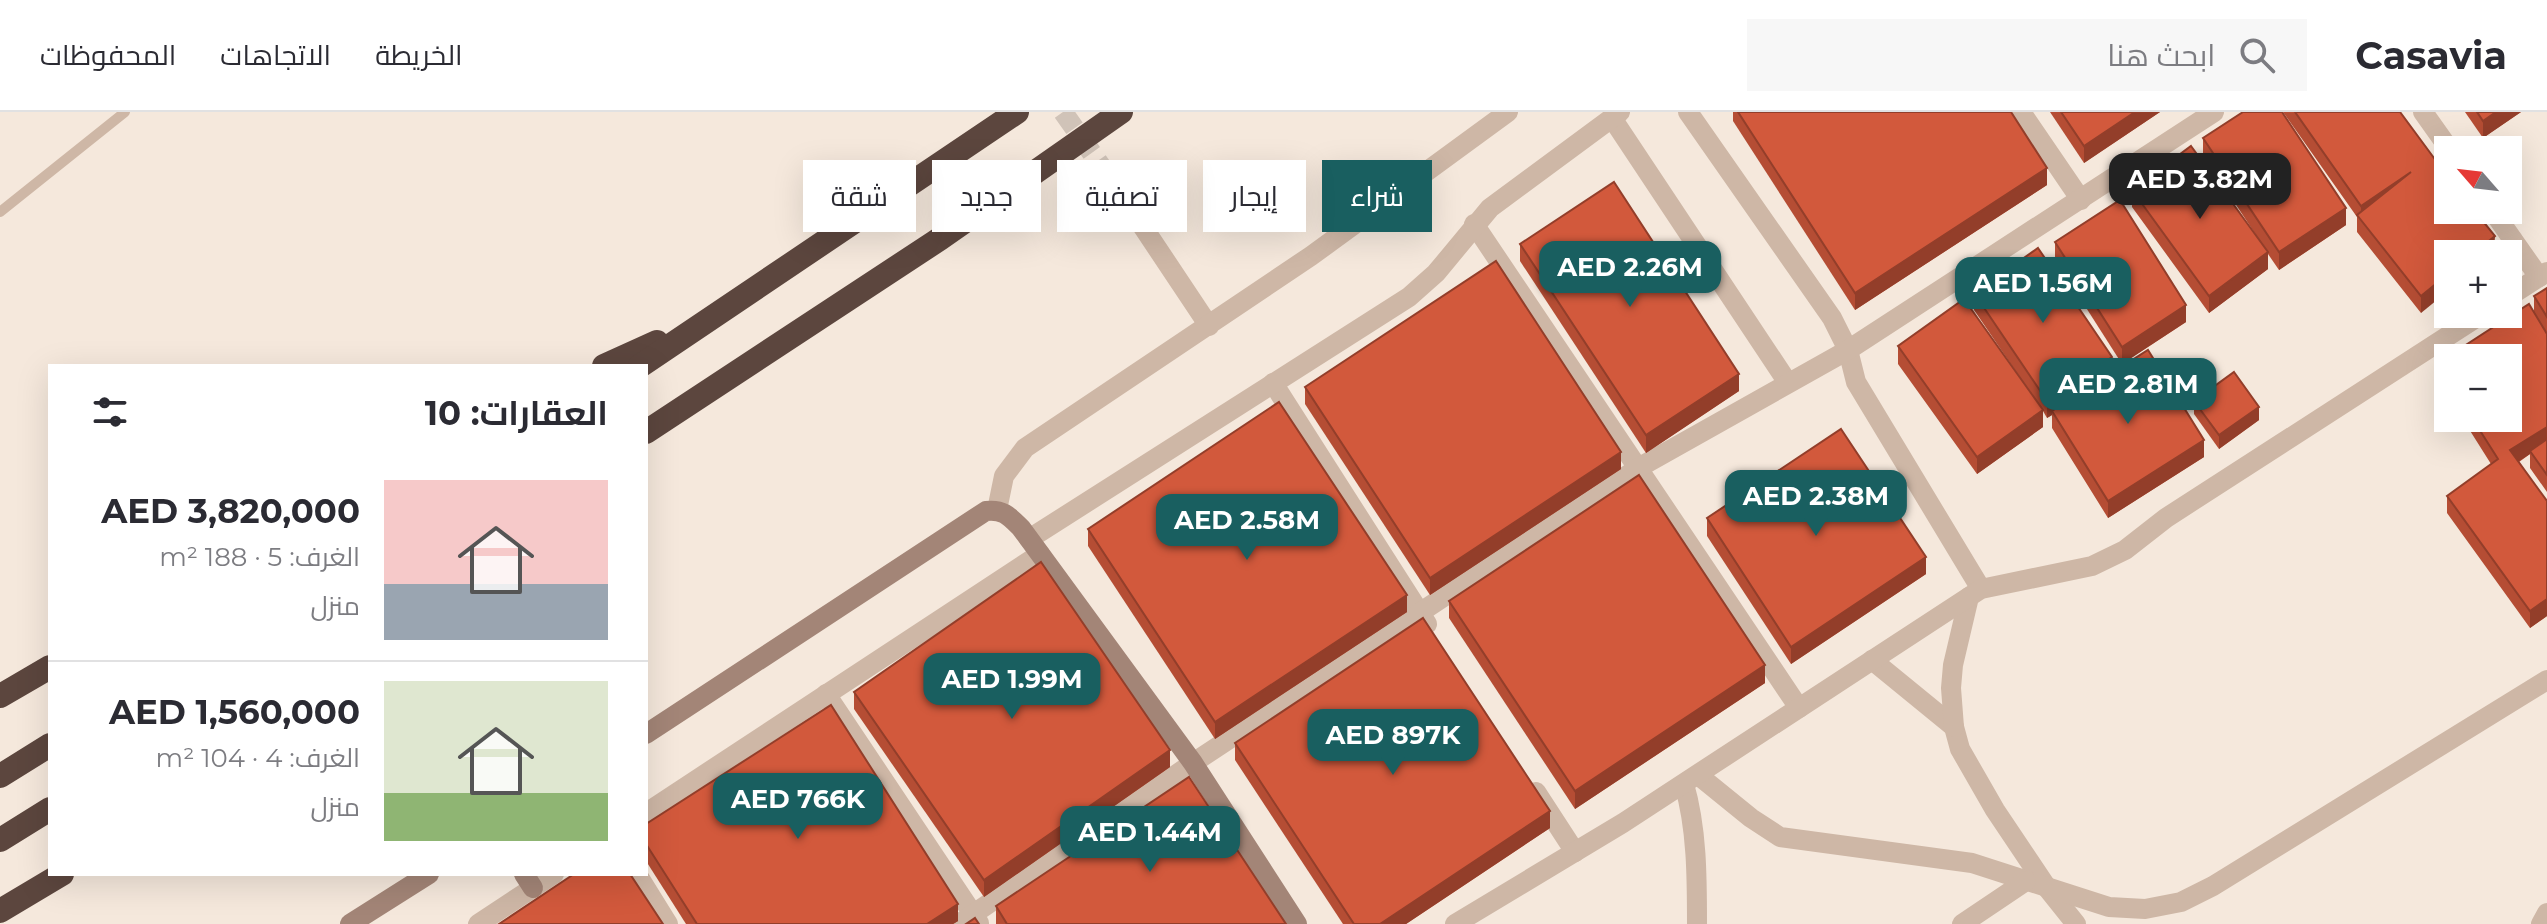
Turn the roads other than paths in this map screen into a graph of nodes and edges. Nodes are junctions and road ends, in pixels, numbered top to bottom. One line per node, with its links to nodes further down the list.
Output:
1 (125, 112): 12 (lane)
2 (1017, 112): 18 (highway)
3 (1121, 112): 26 (highway)
4 (1508, 112): 19 (street)
5 (1688, 112): 21 (street)
6 (2021, 112): 11 (street)
7 (2214, 112): 11 (street)
8 (2423, 112): 10 (street)
9 (1616, 115): 13 (street); 25 (street)
10 (2440, 136)
11 (2081, 200): 21 (street)
12 (0, 212)
13 (1474, 224): 24 (street); 29 (street)
14 (2503, 224): 16 (street)
15 (1146, 232): 19 (street)
16 (2543, 274): 17 (street)
17 (2522, 288)
18 (714, 316): 22 (highway); 23 (highway)
19 (1209, 326): 30 (street)
20 (2460, 328): 32 (street)
21 (1848, 350): 25 (street); 32 (street)
22 (608, 364)
23 (643, 364)
24 (1273, 383): 31 (street); 33 (street)
25 (1788, 383): 29 (street)
26 (700, 397): 27 (highway); 28 (highway)
27 (648, 431)
28 (648, 447)
29 (1638, 468): 33 (street); 40 (street)
30 (997, 510): 31 (street); 42 (street)
31 (1035, 547): 38 (street); 44 (street)
32 (1975, 593): 35 (street); 41 (street)
33 (1420, 613): 34 (street); 44 (street)
34 (1437, 639)
35 (1872, 660): 40 (street); 41 (street)
36 (48, 668): 39 (highway)
37 (2547, 680): 57 (street)
38 (826, 694): 49 (street); 60 (street)
39 (0, 696)
40 (1799, 708): 47 (street)
41 (1954, 727): 57 (street)
42 (648, 733)
43 (48, 746): 46 (highway)
44 (1193, 763): 60 (street); 64 (street)
45 (1524, 772): 51 (street)
46 (0, 776)
47 (1691, 779): 51 (street); 56 (street); 66 (street)
48 (48, 810): 50 (highway)
49 (648, 812)
50 (0, 840)
51 (1575, 852): 65 (street)
52 (59, 876): 58 (highway)
53 (426, 876): 61 (street)
54 (638, 876): 63 (street)
55 (528, 881): 62 (street)
56 (2026, 881): 57 (street); 67 (street)
57 (2048, 889): 68 (street)
58 (0, 911)
59 (2547, 913): 69 (street)
60 (971, 921)
61 (350, 924)
62 (478, 924)
63 (668, 924)
64 (1297, 924)
65 (1455, 924)
66 (1697, 924)
67 (1962, 924)
68 (2076, 924)
69 (2541, 924)

